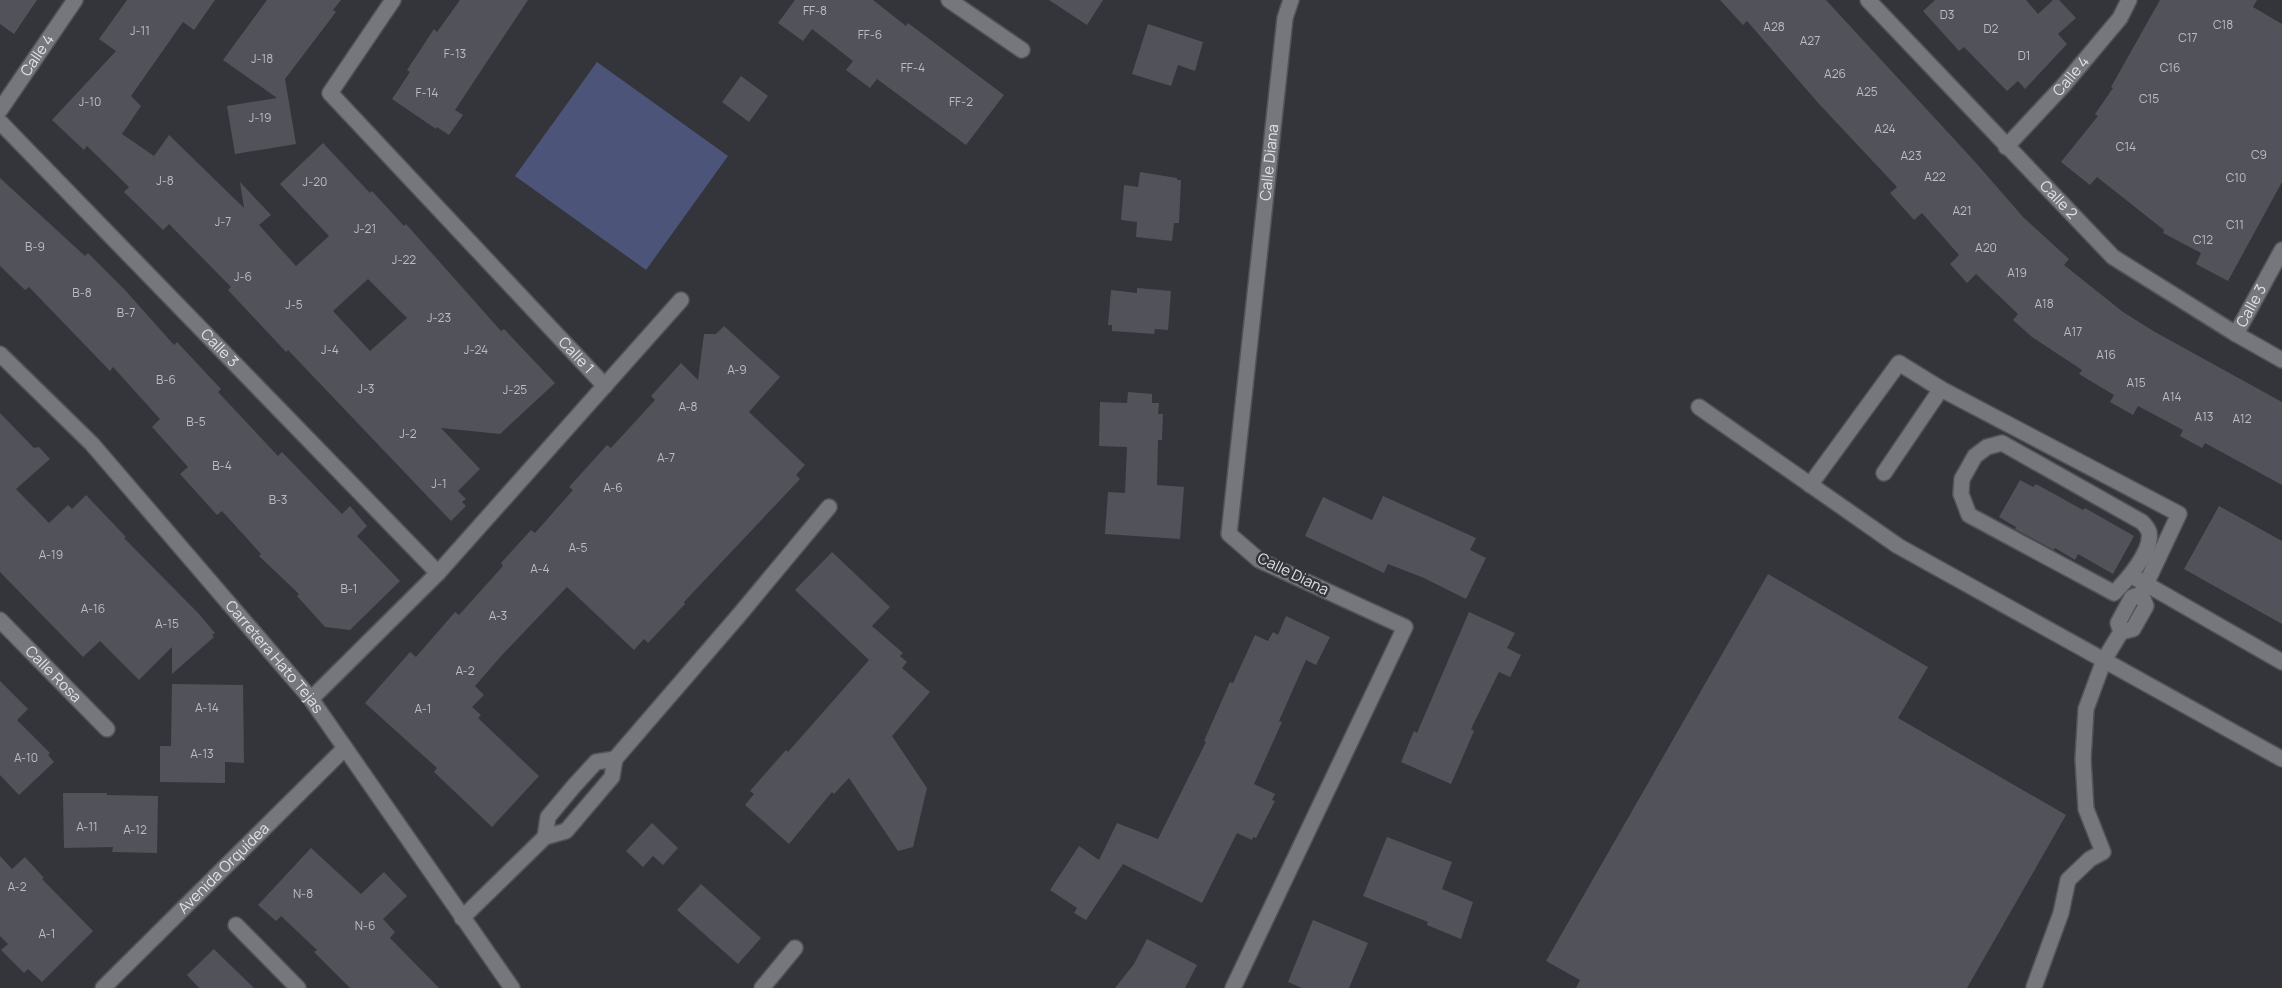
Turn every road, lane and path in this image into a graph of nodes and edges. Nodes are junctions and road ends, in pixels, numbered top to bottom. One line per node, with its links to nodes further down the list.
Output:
1 (75, 0): 8 (street, Calle 4)
2 (392, 0): 16 (street, Calle 1)
3 (949, 0): 7 (street)
4 (1291, 0): 42 (street, Calle Diana)
5 (1868, 0): 10 (street, Calle 2)
6 (2129, 0): 10 (street, Calle 4)
7 (1022, 50)
8 (0, 110)
9 (0, 122): 22 (street, Calle 3)
10 (2006, 147): 13 (street, Calle 2)
11 (2282, 250): 13 (street, Calle 3)
12 (681, 300): 16 (street)
13 (2236, 334): 15 (street, Calle 2)
14 (0, 354): 28 (street, Carretera Hato Tejas)
15 (2282, 360)
16 (605, 386): 22 (street, Calle 1)
17 (1941, 388): 19 (street); 20 (street); 24 (street)
18 (1699, 407): 20 (street)
19 (1884, 473)
20 (1810, 485): 26 (street)
21 (829, 507): 31 (street)
22 (438, 573): 28 (street, Calle 1)
23 (2131, 576): 23 (street); 24 (street)
24 (2143, 589): 26 (street); 27 (street)
25 (0, 620): 29 (street, Calle Rosa)
26 (2104, 660): 32 (street); 38 (street)
27 (2282, 662)
28 (311, 699): 30 (street, Carretera Hato Tejas)
29 (107, 729)
30 (345, 748): 34 (street, Carretera Hato Tejas); 39 (street, Avenida Orquídea)
31 (615, 759): 33 (street); 33 (street)
32 (2282, 759)
33 (545, 837): 34 (street)
34 (462, 918): 41 (street, Carretera Hato Tejas)
35 (236, 925): 40 (street)
36 (795, 948): 37 (street)
37 (768, 986)
38 (2034, 987)
39 (103, 988)
40 (298, 988)
41 (512, 988)
42 (1233, 988)

